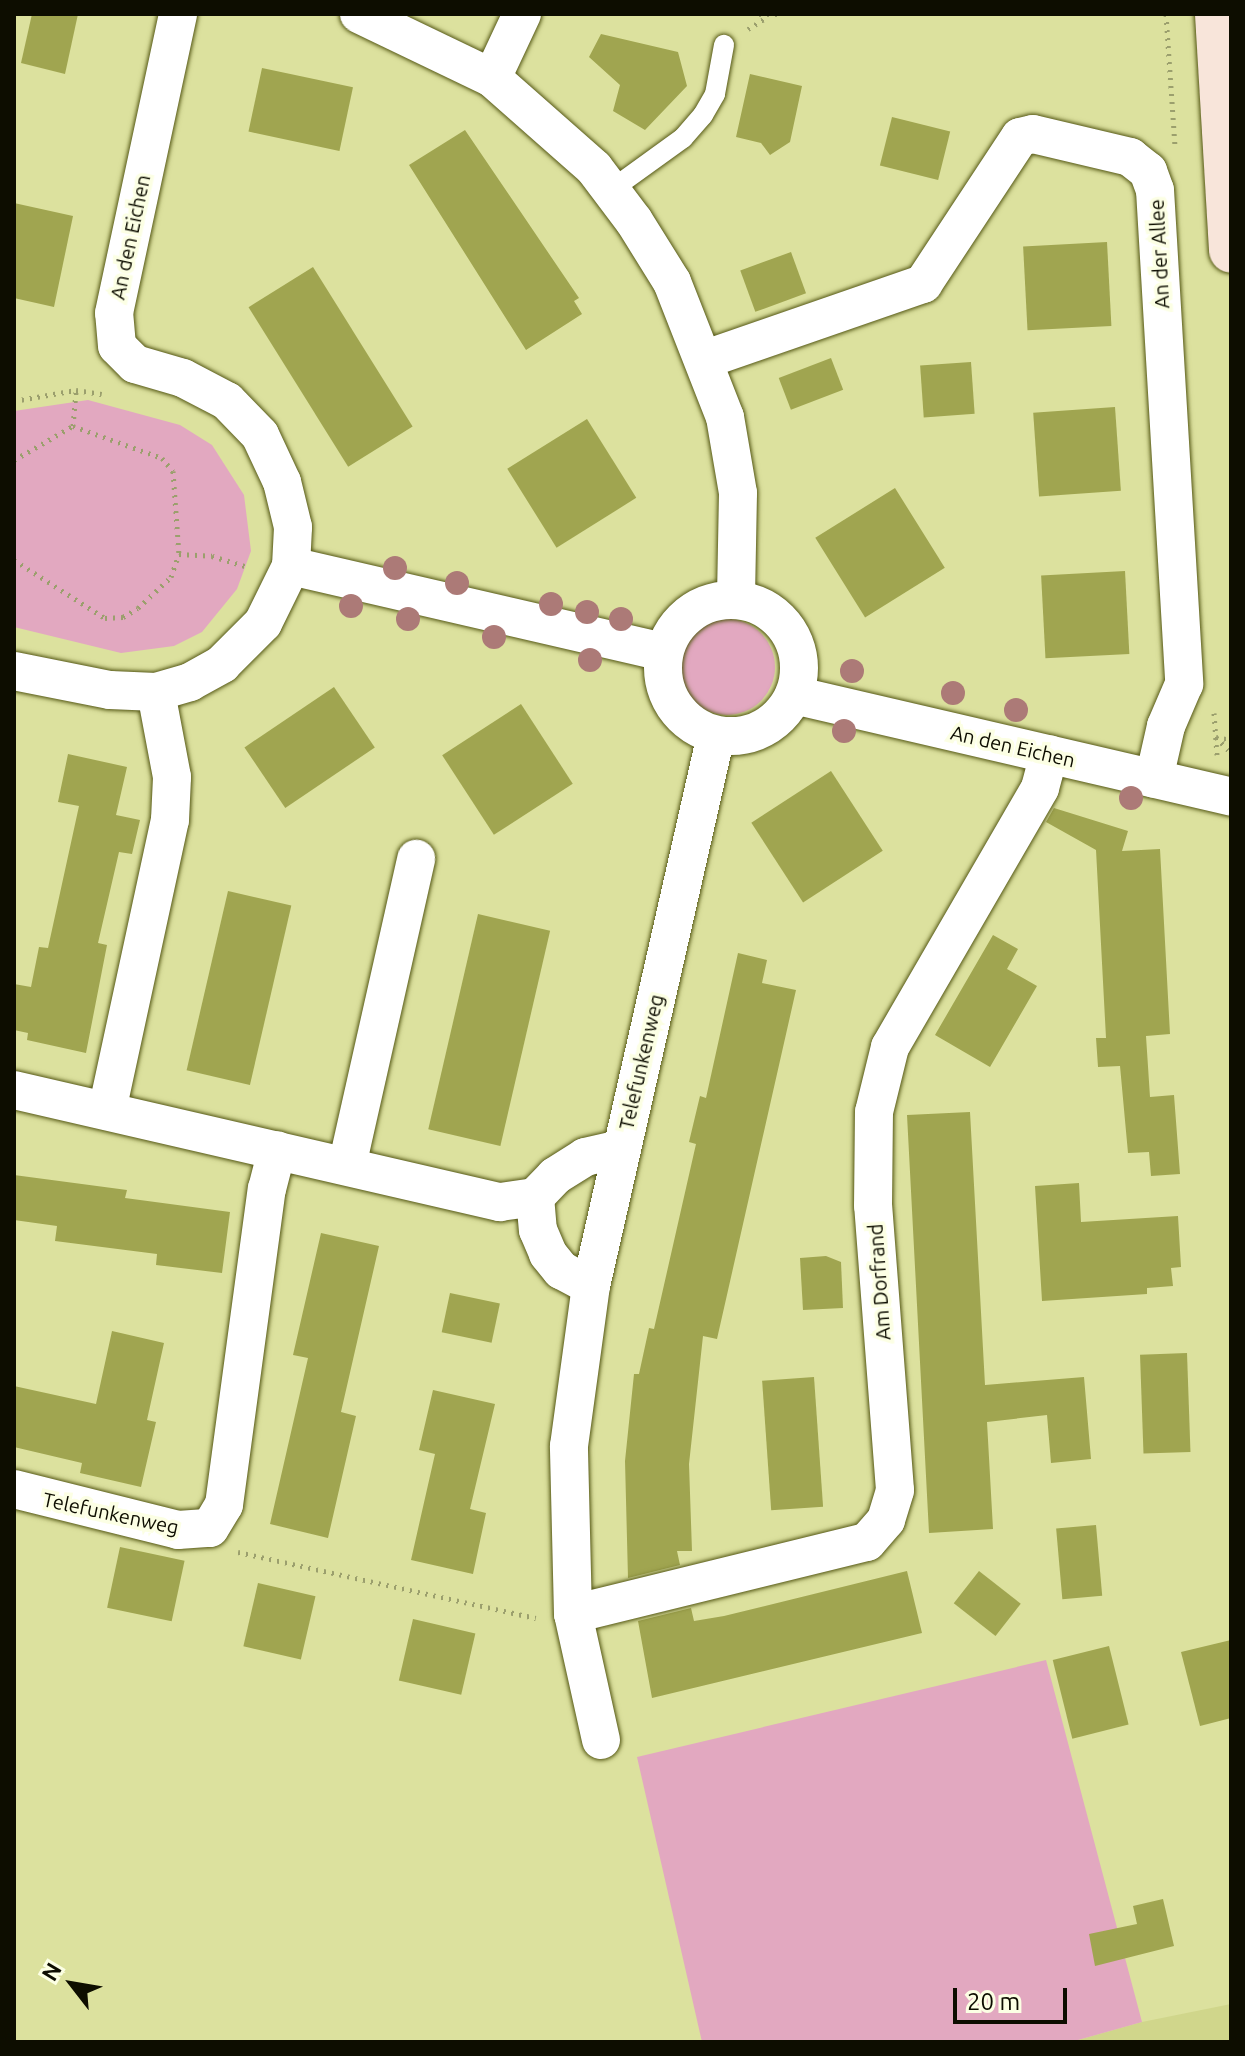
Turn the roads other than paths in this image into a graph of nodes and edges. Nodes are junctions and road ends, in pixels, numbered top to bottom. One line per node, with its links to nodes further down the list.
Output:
1 (178, 14): 10 (street, An den Eichen)
2 (359, 14): 6 (street)
3 (522, 14): 6 (street)
4 (1217, 14): 8 (street)
5 (724, 45): 7 (lane)
6 (492, 78): 7 (street)
7 (611, 190): 9 (street)
8 (1231, 251)
9 (706, 359): 11 (street); 18 (street, An der Allee)
10 (291, 566): 12 (street); 14 (street, An den Eichen)
11 (736, 600): 12 (street); 15 (street)
12 (664, 652): 16 (street)
13 (14, 671): 14 (street, An den Eichen)
14 (156, 692): 22 (street)
15 (794, 695): 16 (street); 17 (street, An den Eichen)
16 (716, 735): 23 (street, Telefunkenweg)
17 (1049, 754): 18 (street, An den Eichen); 29 (street, Am Dorfrand)
18 (1154, 779): 19 (street, An den Eichen)
19 (1231, 797)
20 (416, 859): 25 (street)
21 (14, 1090): 22 (street)
22 (107, 1111): 24 (street)
23 (620, 1149): 26 (street, Telefunkenweg); 27 (street)
24 (277, 1150): 25 (street); 28 (street, Telefunkenweg)
25 (347, 1166): 26 (street)
26 (535, 1197): 27 (street)
27 (591, 1286): 29 (street)
28 (14, 1489)
29 (573, 1614): 30 (street)
30 (601, 1740)

